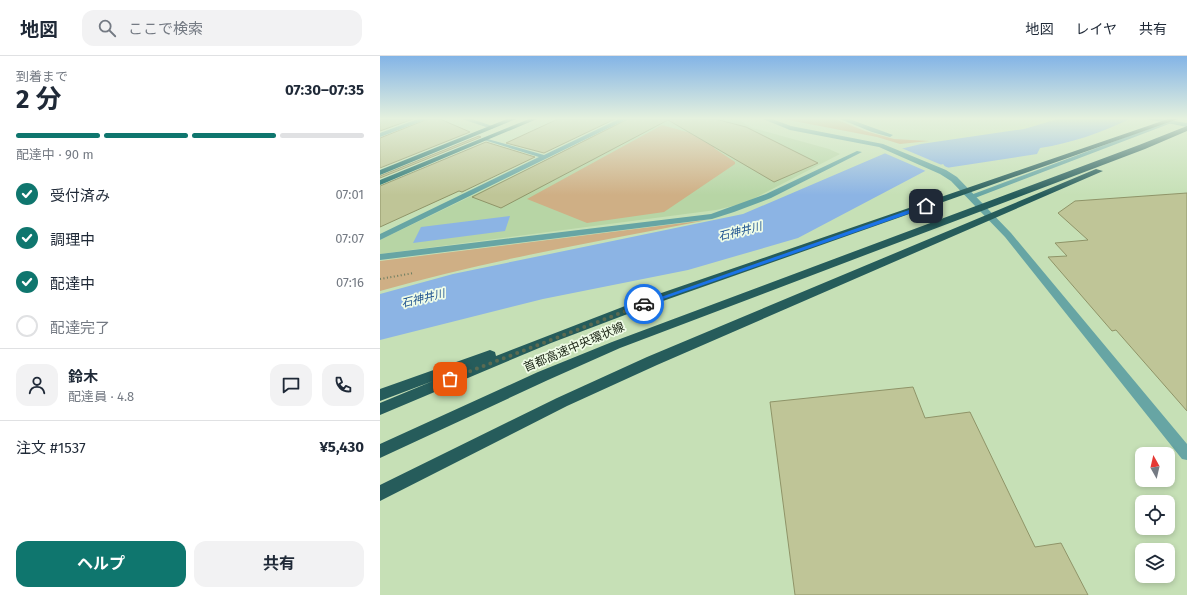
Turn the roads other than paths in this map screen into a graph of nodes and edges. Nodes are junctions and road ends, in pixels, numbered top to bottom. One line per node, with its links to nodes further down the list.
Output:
1 (450, 144): 12 (main road)
2 (474, 144): 13 (main road)
3 (503, 144): 11 (street)
4 (572, 144): 11 (street)
5 (879, 144): 14 (street)
6 (1106, 144): 17 (highway, 首都高速中央環状線)
7 (1111, 144): 14 (street)
8 (1148, 144): 9 (highway, 首都高速中央環状線)
9 (1142, 147): 20 (highway, 首都高速中央環状線); 22 (highway)
10 (859, 152): 16 (street)
11 (545, 157): 15 (street)
12 (380, 173)
13 (380, 183)
14 (972, 196): 21 (street)
15 (380, 237)
16 (380, 257)
17 (642, 304): 18 (highway); 19 (highway, 首都高速中央環状線)
18 (380, 396)
19 (380, 409)
20 (380, 451)
21 (1187, 454)
22 (380, 492)

